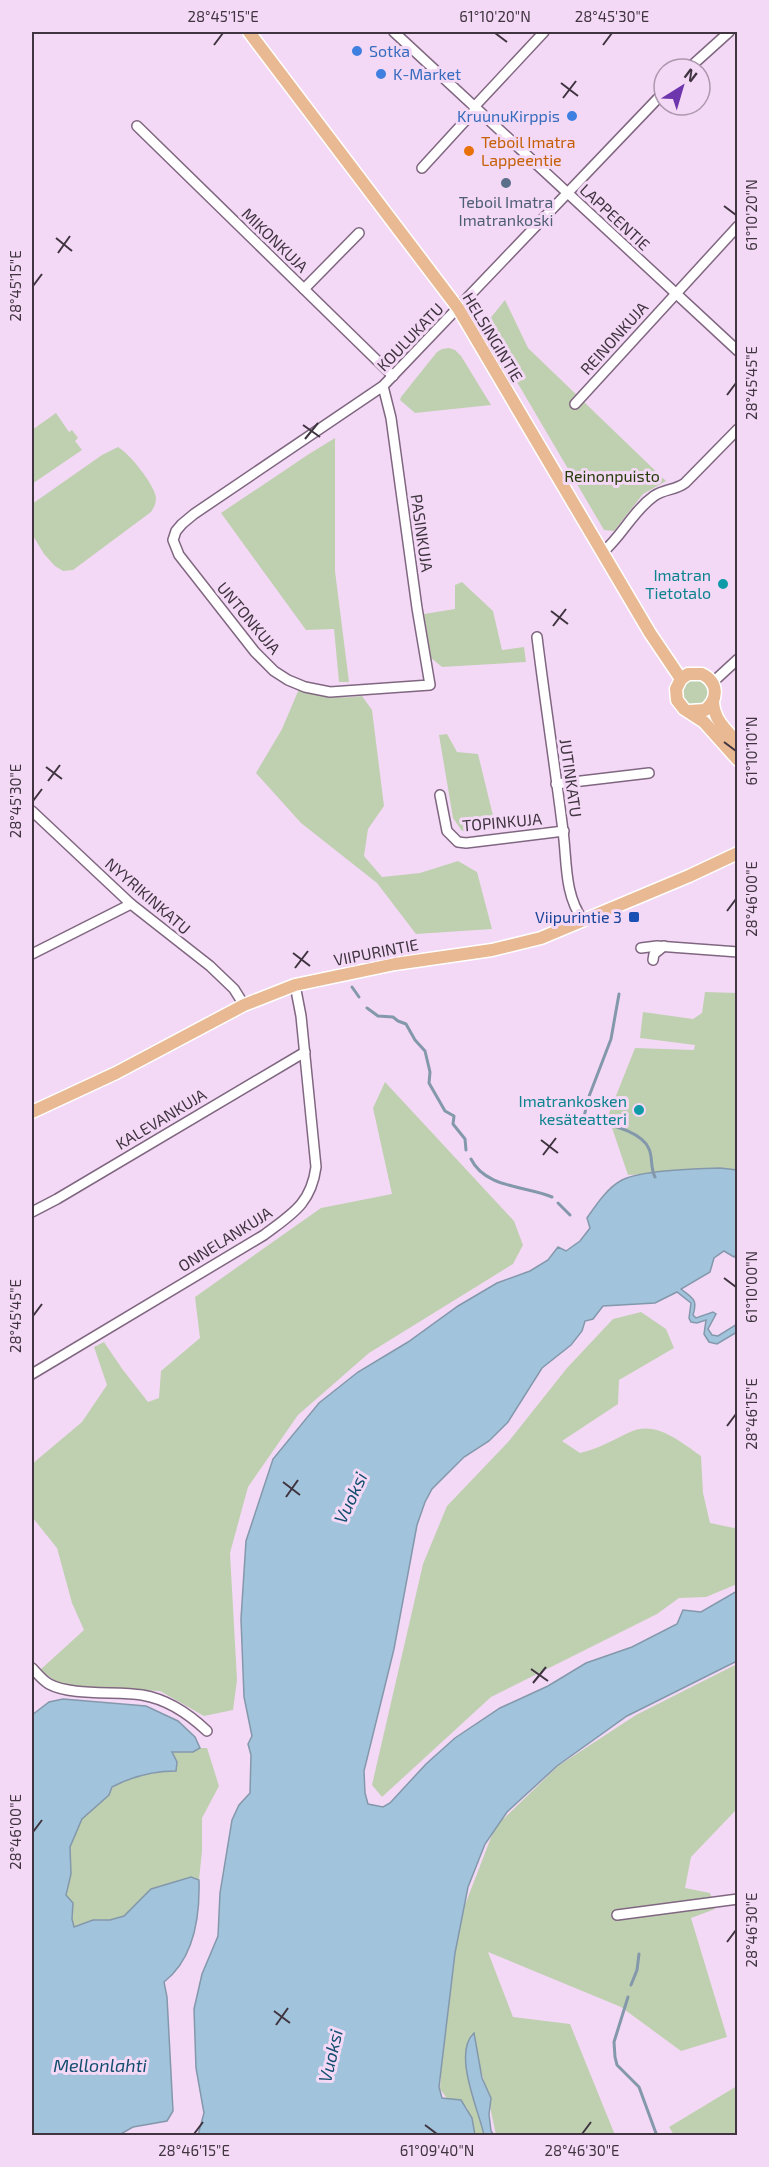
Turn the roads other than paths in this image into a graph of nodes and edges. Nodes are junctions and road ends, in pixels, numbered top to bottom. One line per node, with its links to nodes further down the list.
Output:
1 (249, 32): 15 (main road, HELSINGINTIE)
2 (394, 32): 7 (street, LAPPEENTIE)
3 (544, 32): 7 (street)
4 (729, 32): 5 (street)
5 (701, 57)
6 (652, 104): 10 (street, KOULUKATU)
7 (475, 108): 9 (street); 10 (street, LAPPEENTIE)
8 (137, 126): 13 (street, MIKONKUJA)
9 (422, 168)
10 (567, 193): 14 (street, LAPPEENTIE); 15 (street, KOULUKATU)
11 (738, 226): 14 (street, REINONKUJA)
12 (359, 233): 13 (street)
13 (304, 290): 17 (street, MIKONKUJA)
14 (675, 292): 16 (street, LAPPEENTIE); 19 (street, REINONKUJA)
15 (458, 308): 17 (street, KOULUKATU); 22 (main road, HELSINGINTIE)
16 (738, 351)
17 (393, 376): 18 (street, KOULUKATU)
18 (383, 386): 21 (street, KOULUKATU); 27 (street, PASINKUJA)
19 (575, 404)
20 (738, 429): 22 (street)
21 (173, 540): 27 (street, UNTONKUJA)
22 (602, 553): 25 (main road, HELSINGINTIE)
23 (537, 638): 33 (street, JUTINKATU)
24 (738, 659): 26 (street)
25 (681, 679): 26 (main road); 29 (main road)
26 (712, 682): 28 (main road)
27 (430, 685)
28 (713, 702): 29 (main road); 30 (main road)
29 (690, 711): 31 (main road)
30 (738, 742)
31 (738, 760)
32 (649, 773): 33 (street)
33 (556, 784): 36 (street, JUTINKATU)
34 (440, 795): 36 (street, TOPINKUJA)
35 (32, 811): 38 (street, NYYRIKINKATU)
36 (564, 831): 39 (street, JUTINKATU)
37 (738, 853): 39 (main road, VIIPURINTIE)
38 (131, 904): 43 (street); 46 (street, NYYRIKINKATU)
39 (583, 920): 45 (main road, VIIPURINTIE)
40 (664, 946): 41 (street); 42 (street); 44 (street)
41 (641, 948)
42 (738, 952)
43 (32, 954)
44 (653, 960)
45 (295, 985): 46 (main road, VIIPURINTIE); 47 (street, ONNELANKUJA)
46 (244, 1005): 48 (main road, VIIPURINTIE)
47 (305, 1052): 49 (street, KALEVANKUJA); 50 (street, ONNELANKUJA)
48 (32, 1112)
49 (32, 1212)
50 (32, 1374)
51 (32, 1668): 52 (street)
52 (207, 1731)
53 (738, 1899): 54 (street)
54 (617, 1915)

